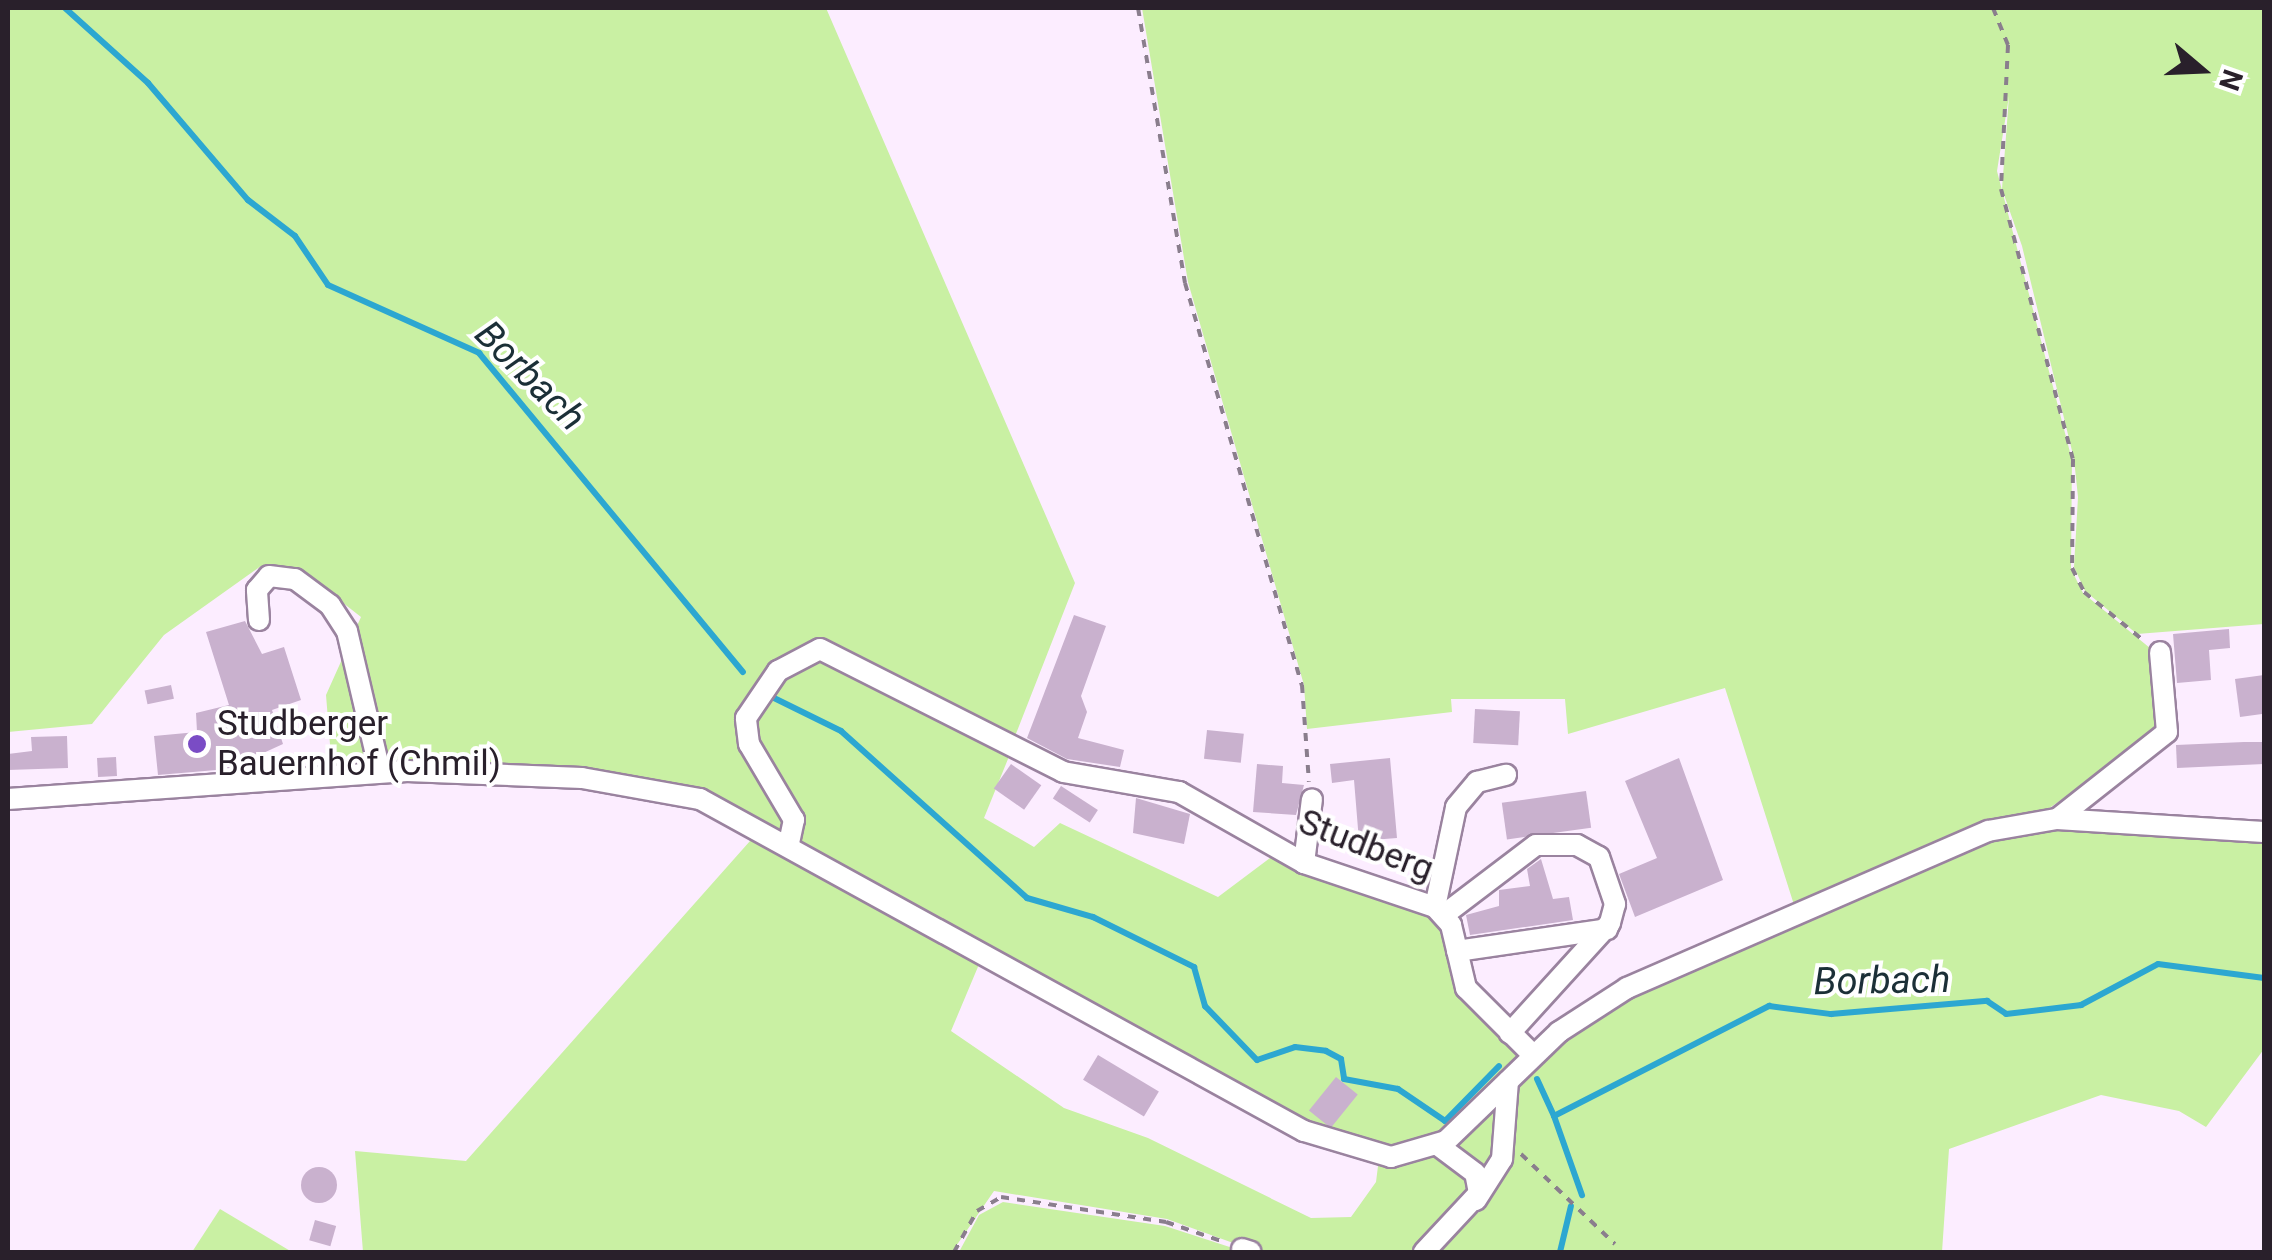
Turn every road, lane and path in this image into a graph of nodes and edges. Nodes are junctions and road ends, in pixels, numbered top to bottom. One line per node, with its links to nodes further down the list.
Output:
1 (1138, 8): 8 (path)
2 (1993, 8): 4 (path)
3 (258, 620): 5 (street)
4 (2160, 652): 9 (street)
5 (380, 772): 7 (street); 11 (street)
6 (1506, 775): 13 (street)
7 (8, 799)
8 (1312, 800): 12 (street)
9 (2057, 819): 10 (street); 17 (street)
10 (2264, 832)
11 (789, 843): 12 (street, Studberg); 20 (street)
12 (1304, 863): 13 (street, Studberg)
13 (1440, 910): 14 (street); 15 (street, Studberg)
14 (1607, 929): 15 (street); 16 (street)
15 (1457, 950): 16 (street, Studberg)
16 (1510, 1033): 17 (street, Studberg)
17 (1533, 1055): 18 (street)
18 (1508, 1081): 19 (street); 20 (street)
19 (1505, 1142): 21 (street); 22 (path)
20 (1439, 1146): 21 (street)
21 (1475, 1201): 25 (street)
22 (1615, 1244)
23 (1247, 1251): 24 (path)
24 (954, 1252)
25 (1424, 1252)

